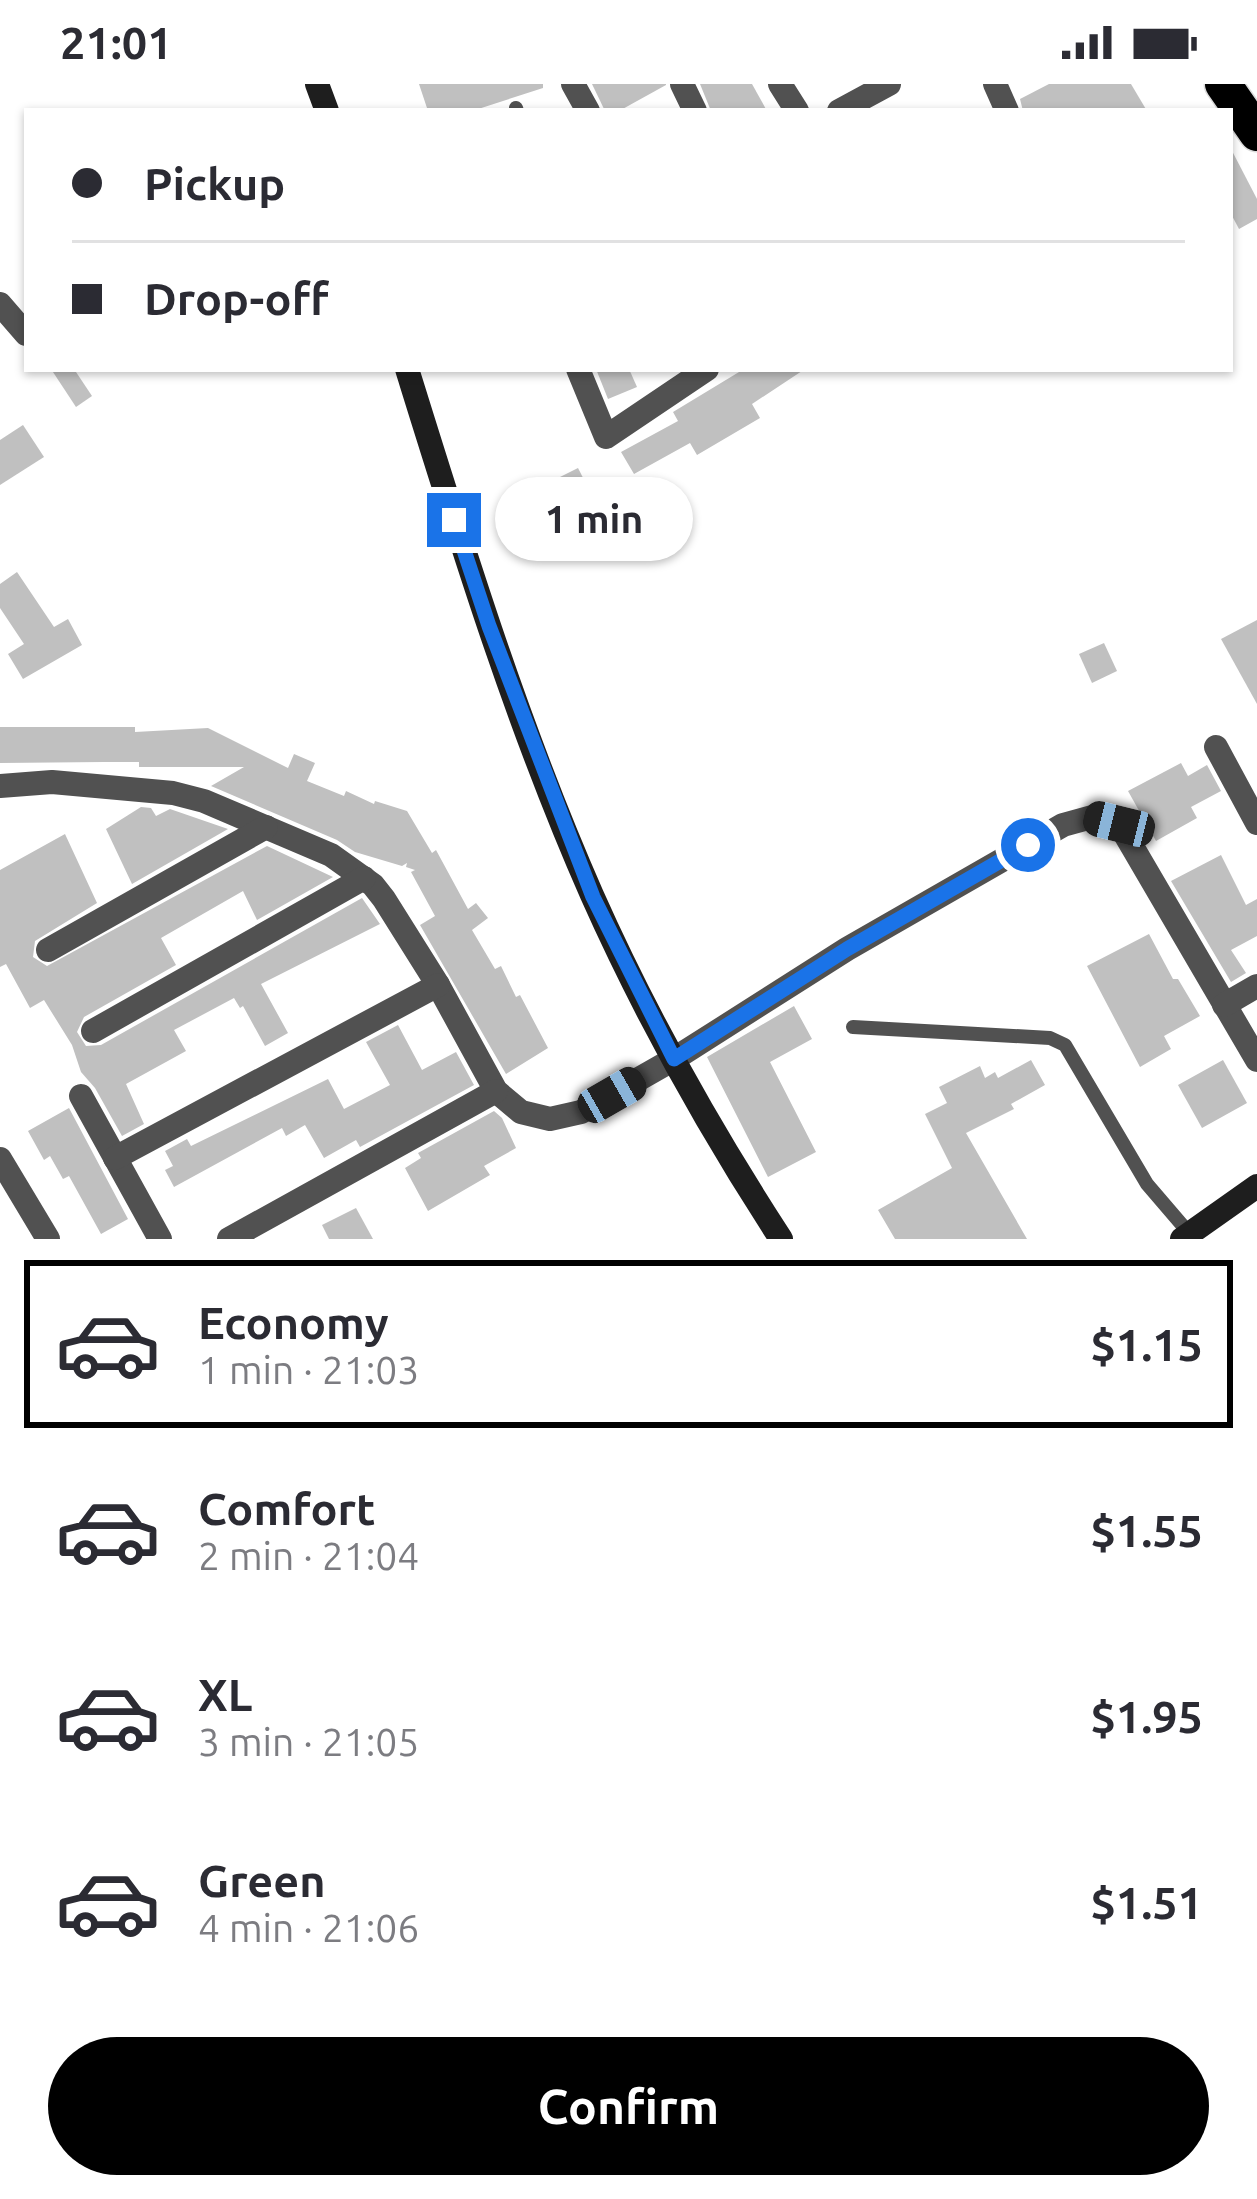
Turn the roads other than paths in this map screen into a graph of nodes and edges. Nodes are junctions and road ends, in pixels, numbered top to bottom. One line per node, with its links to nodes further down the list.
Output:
1 (1223, 84): 4 (highway)
2 (886, 85): 3 (street)
3 (844, 108)
4 (1257, 133)
5 (0, 304): 6 (street)
6 (24, 332)
7 (408, 372): 21 (street)
8 (579, 372): 9 (street)
9 (703, 372)
10 (1216, 747): 12 (street)
11 (0, 786): 13 (street)
12 (1257, 823)
13 (266, 827): 14 (street); 15 (street)
14 (364, 878): 16 (street); 20 (street)
15 (48, 950)
16 (438, 985): 23 (street); 25 (street)
17 (1257, 986): 18 (street)
18 (1224, 1005): 21 (street); 22 (street)
19 (853, 1027): 28 (lane)
20 (93, 1031)
21 (674, 1059): 23 (street); 32 (street)
22 (1257, 1060)
23 (496, 1091): 31 (street)
24 (81, 1096): 25 (street)
25 (115, 1158): 30 (street)
26 (2, 1167): 29 (street)
27 (1257, 1186): 28 (street)
28 (1185, 1236)
29 (48, 1239)
30 (160, 1239)
31 (229, 1239)
32 (781, 1239)

